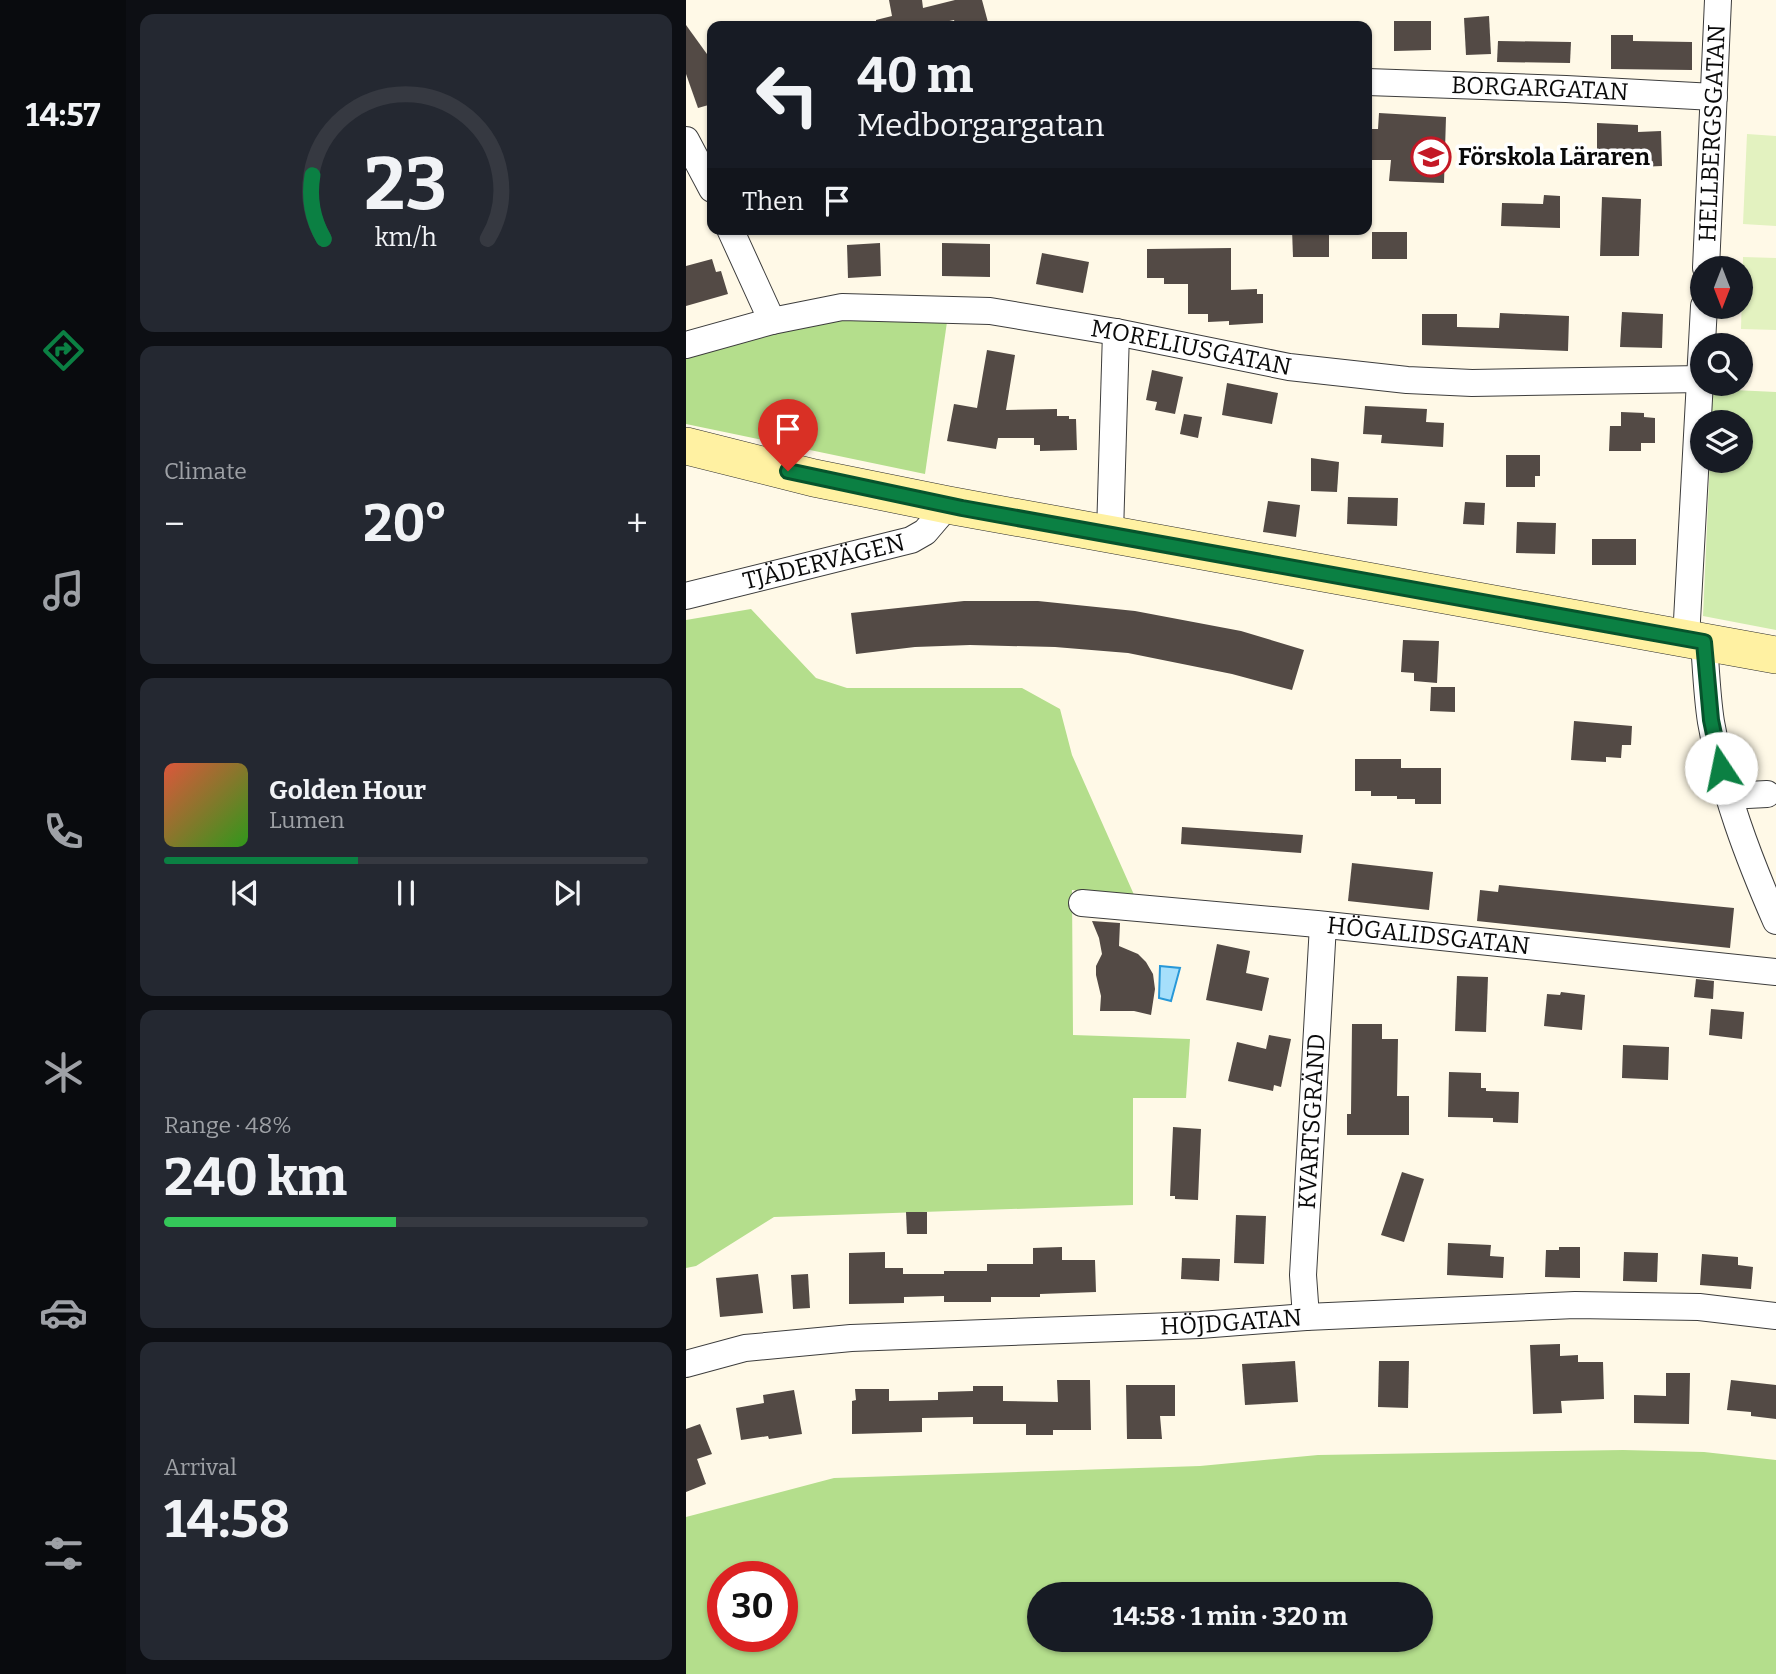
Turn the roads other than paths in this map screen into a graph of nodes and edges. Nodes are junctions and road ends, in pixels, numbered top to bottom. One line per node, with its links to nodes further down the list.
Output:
1 (1718, 0): 3 (street, HELLBERGSGATAN)
2 (1372, 82): 3 (street, BORGARGATAN)
3 (1714, 97): 7 (street, HELLBERGSGATAN)
4 (686, 140): 5 (street)
5 (707, 176)
6 (733, 235): 8 (street)
7 (1707, 256)
8 (772, 321): 9 (street, MORELIUSGATAN); 10 (street, MORELIUSGATAN)
9 (1116, 332): 11 (street, MORELIUSGATAN); 15 (street)
10 (686, 345)
11 (1690, 379)
12 (1700, 396): 17 (street)
13 (686, 446): 14 (street)
14 (948, 505): 15 (street); 16 (street, TJÄDERVÄGEN)
15 (1110, 533): 17 (street)
16 (686, 596)
17 (1695, 641): 18 (street); 20 (street)
18 (1776, 654)
19 (1767, 794): 20 (street)
20 (1728, 796): 22 (street)
21 (1082, 903): 23 (street, HÖGALIDSGATAN)
22 (1776, 920)
23 (1323, 925): 24 (street, HÖGALIDSGATAN); 26 (street, KVARTSGRÄND)
24 (1776, 972)
25 (1776, 1316): 26 (street, HÖJDGATAN)
26 (1306, 1317): 27 (street, HÖJDGATAN)
27 (686, 1364)

